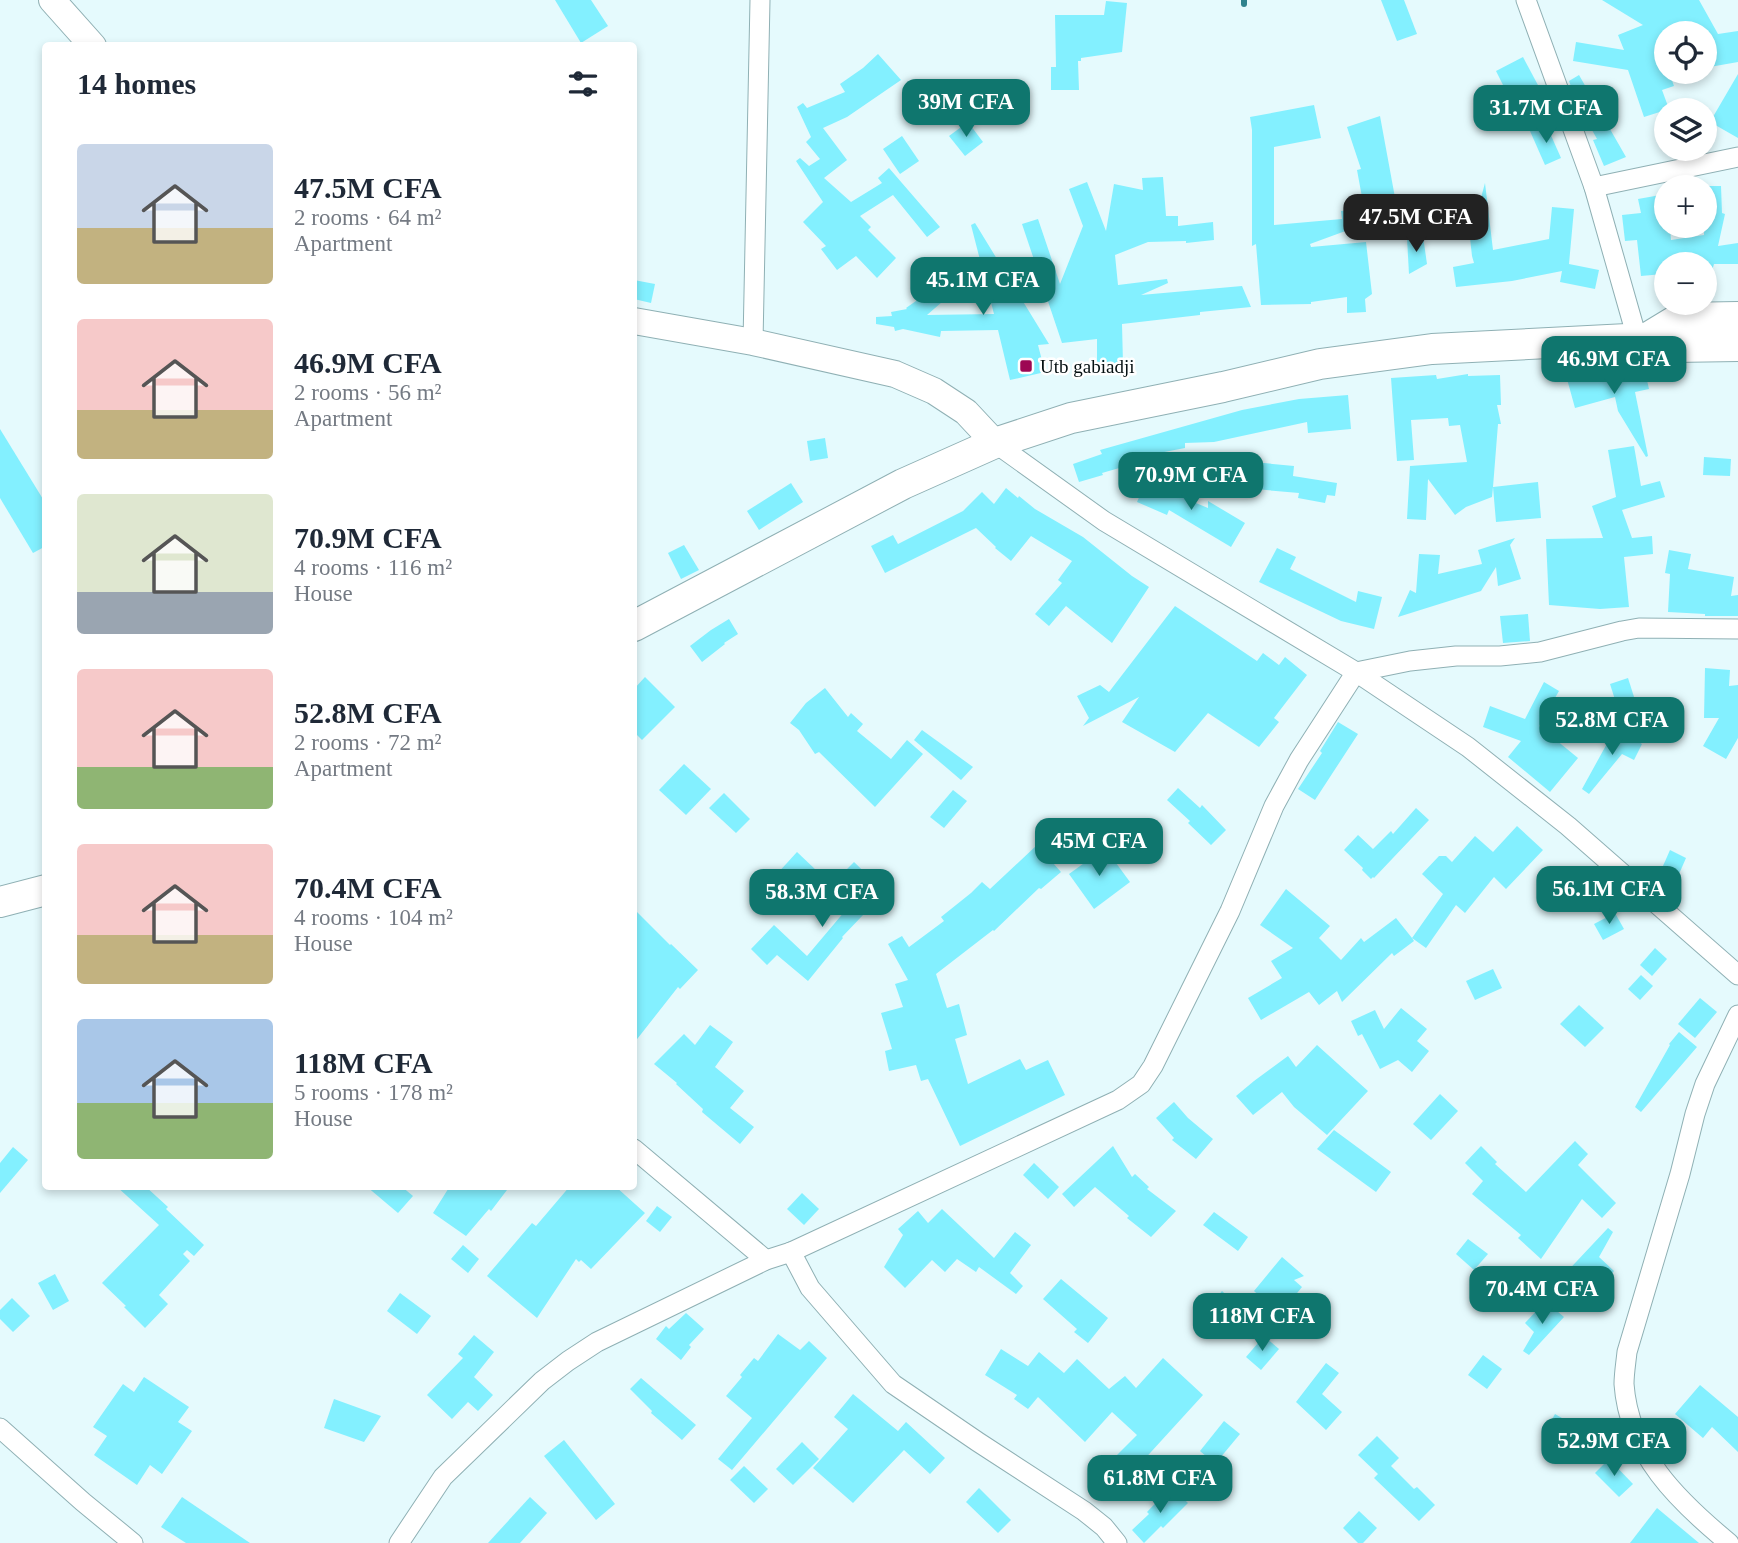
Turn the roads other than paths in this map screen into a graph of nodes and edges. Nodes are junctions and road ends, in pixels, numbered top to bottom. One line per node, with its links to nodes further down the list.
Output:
1 (52, 0): 4 (street)
2 (760, 0): 10 (street)
3 (1526, 0): 6 (street)
4 (89, 42)
5 (1738, 157): 6 (street)
6 (1594, 187): 9 (street)
7 (1738, 317): 9 (main road)
8 (637, 322): 10 (street)
9 (1642, 338): 11 (main road); 12 (main road)
10 (753, 342): 12 (street)
11 (1738, 346)
12 (995, 443): 13 (main road); 15 (street)
13 (637, 624)
14 (1738, 629): 15 (street)
15 (1356, 672): 18 (street); 21 (street)
16 (42, 891): 17 (main road)
17 (0, 902)
18 (1738, 975)
19 (1738, 1015): 27 (street)
20 (637, 1152): 22 (street)
21 (791, 1252): 22 (street); 26 (street)
22 (766, 1260): 25 (street)
23 (0, 1428): 24 (street)
24 (132, 1543)
25 (398, 1543)
26 (1117, 1543)
27 (1729, 1543)

